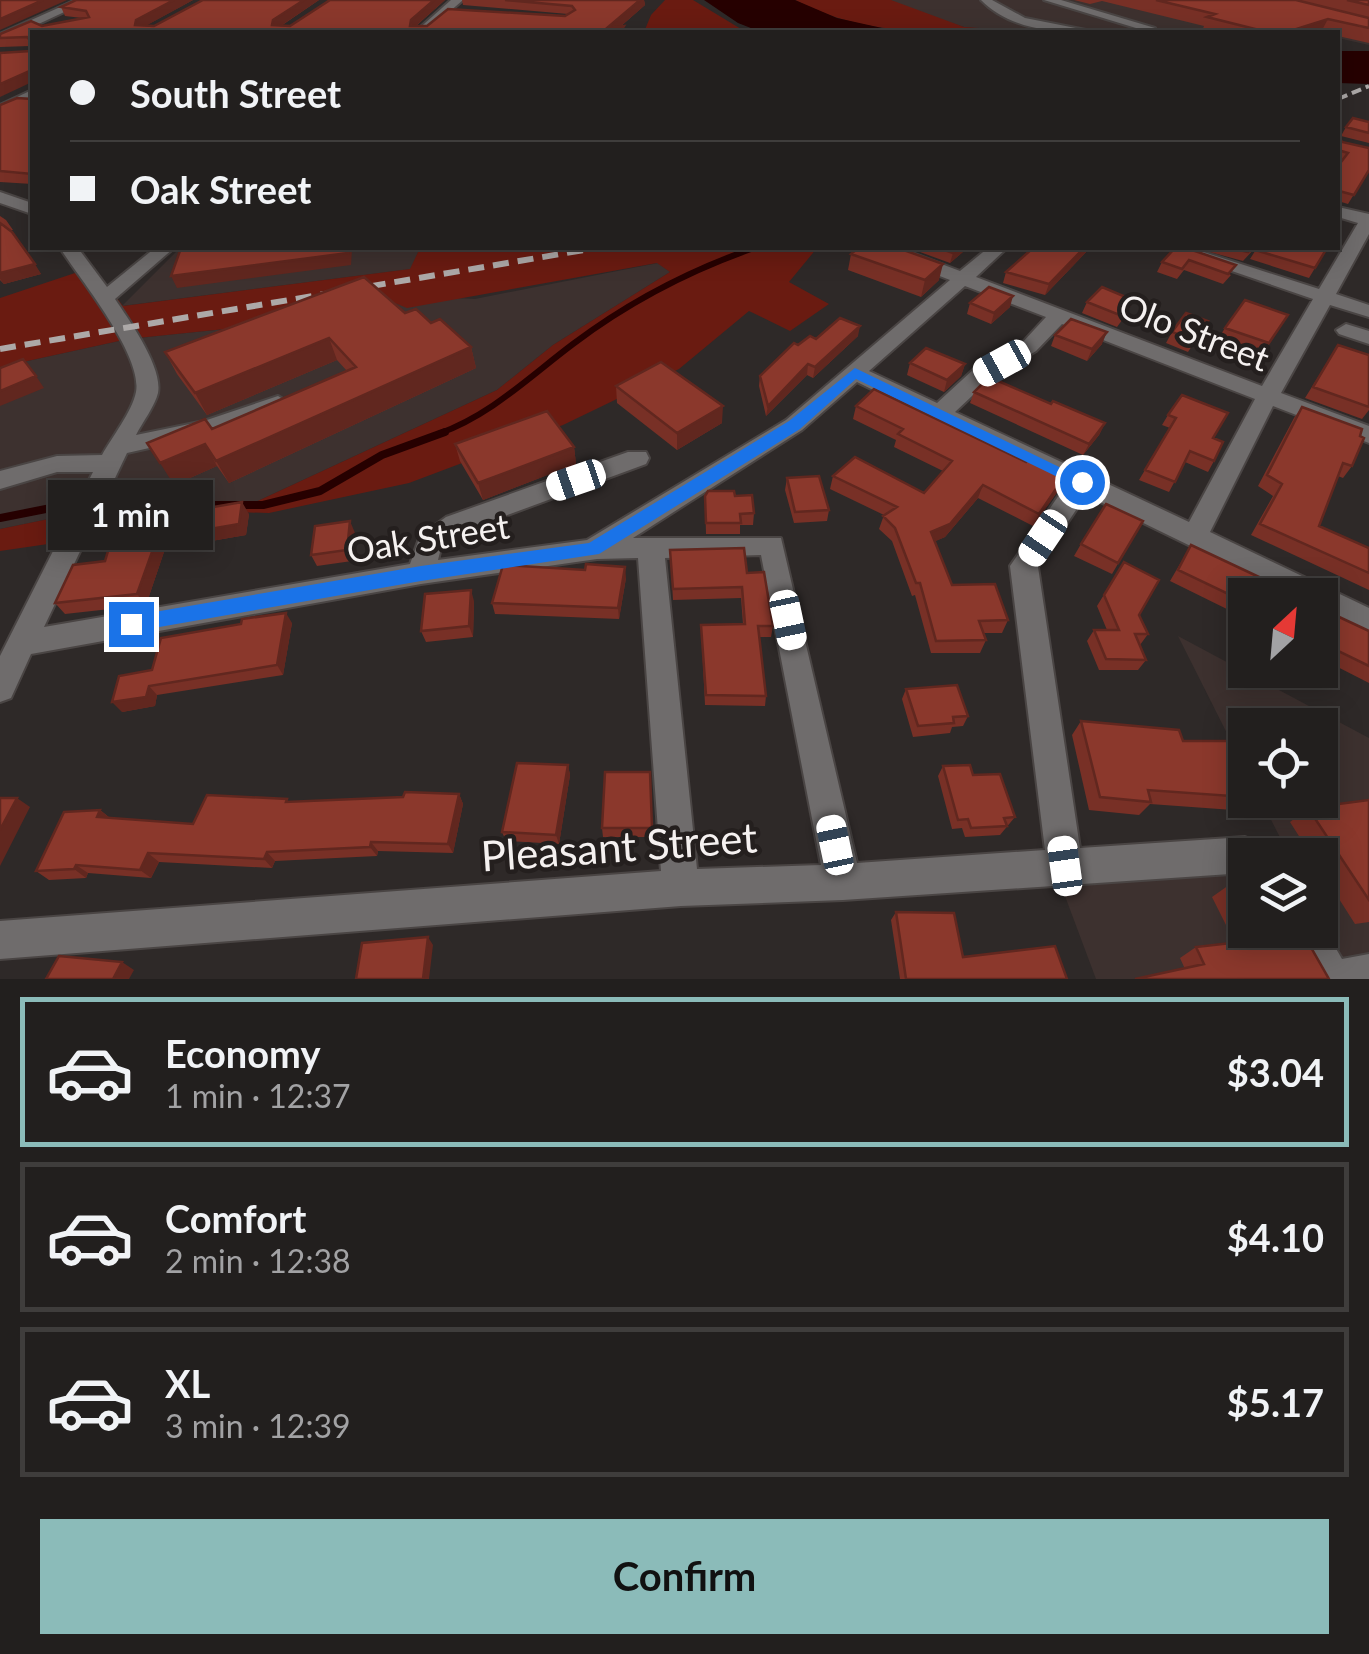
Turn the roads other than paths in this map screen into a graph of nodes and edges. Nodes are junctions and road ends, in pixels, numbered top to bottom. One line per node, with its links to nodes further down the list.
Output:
1 (85, 0): 10 (street)
2 (986, 0): 8 (street)
3 (1049, 0): 9 (street)
4 (460, 6): 7 (street)
5 (73, 22): 6 (street)
6 (43, 30)
7 (422, 30)
8 (1079, 30)
9 (1142, 30)
10 (0, 38)
11 (30, 95): 12 (street)
12 (0, 111)
13 (0, 197): 14 (street)
14 (28, 203)
15 (1340, 213): 16 (street)
16 (1369, 221): 23 (street)
17 (70, 250): 24 (street)
18 (163, 250): 24 (street)
19 (889, 250): 22 (street, Olo Street)
20 (996, 250): 22 (street, Oak Street)
21 (1180, 250): 23 (street)
22 (963, 278): 26 (street, Olo Street); 29 (street, Oak Street)
23 (1325, 297): 25 (street); 31 (street)
24 (104, 299): 34 (street)
25 (1369, 311)
26 (1059, 315): 31 (street, Olo Street); 32 (street)
27 (1346, 330): 28 (street)
28 (1369, 338)
29 (855, 373): 32 (street); 40 (street, Oak Street)
30 (297, 396): 34 (street)
31 (1267, 396): 33 (street, Olo Street); 38 (street)
32 (940, 413): 37 (street)
33 (1369, 436)
34 (115, 455): 36 (street); 45 (street)
35 (637, 458): 41 (street)
36 (0, 480)
37 (1082, 482): 38 (street); 48 (street)
38 (1195, 536): 42 (street)
39 (650, 547): 40 (street); 49 (street); 50 (street)
40 (593, 550): 41 (street, Oak Street)
41 (421, 574): 45 (street, Oak Street)
42 (1281, 578)
43 (1338, 605): 44 (street)
44 (1369, 620)
45 (22, 643): 46 (street)
46 (0, 688)
47 (1228, 856): 48 (street, Pleasant Street)
48 (1065, 866): 49 (street, Pleasant Street)
49 (843, 882): 50 (street, Pleasant Street)
50 (681, 888): 51 (street, Pleasant Street)
51 (0, 940)
52 (1314, 948): 54 (street)
53 (1369, 974): 55 (street)
54 (1332, 979)
55 (1341, 979)

